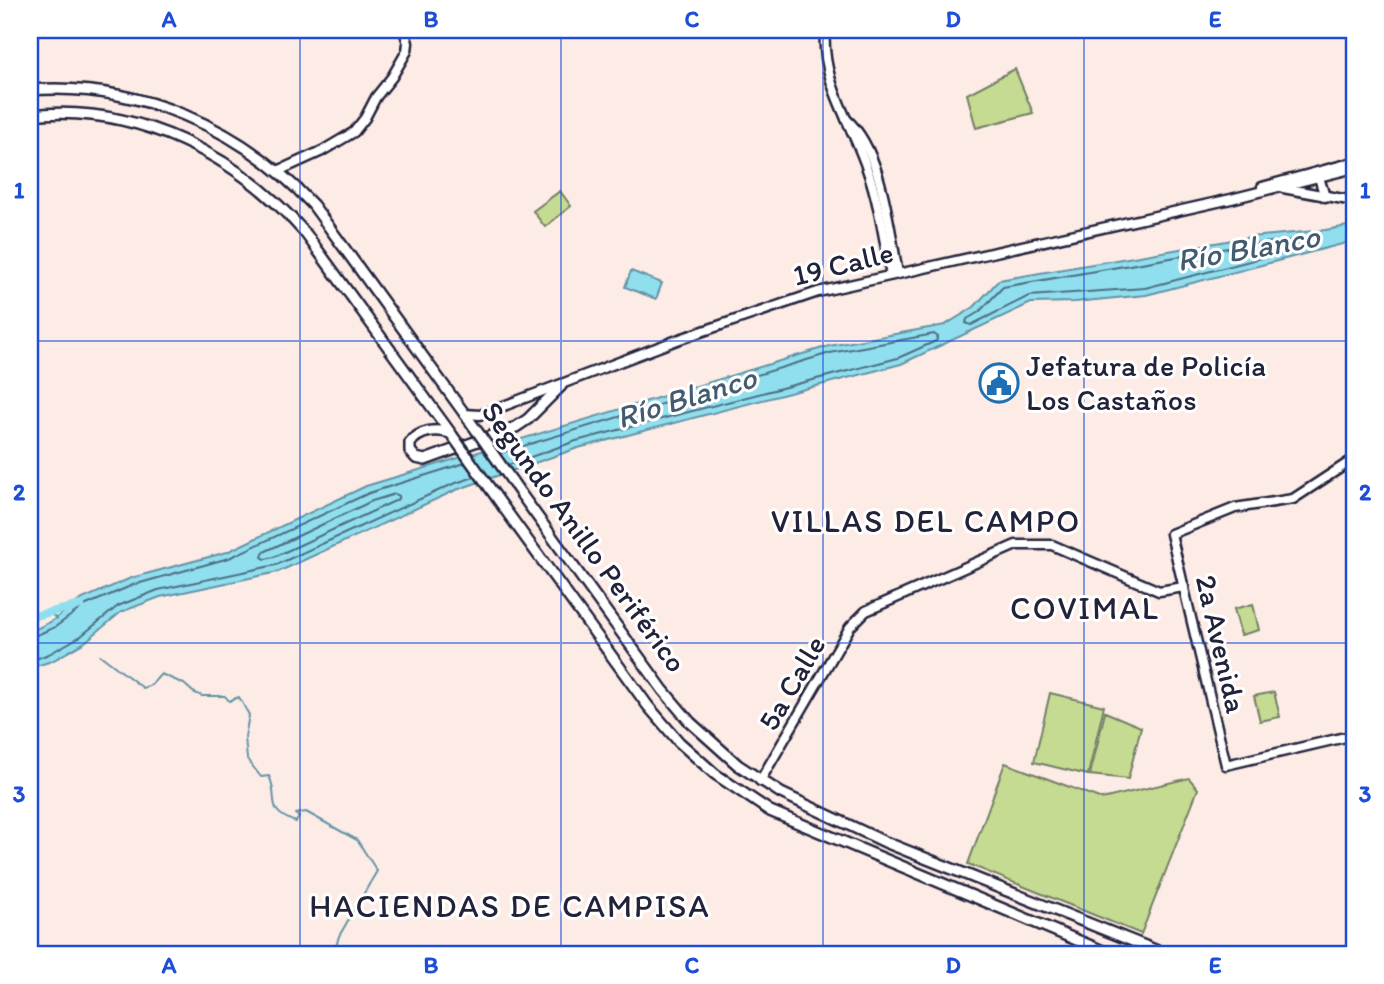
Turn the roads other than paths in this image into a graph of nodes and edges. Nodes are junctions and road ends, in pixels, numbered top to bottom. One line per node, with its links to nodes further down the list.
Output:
1 (404, 30): 7 (street)
2 (825, 30): 13 (street)
3 (30, 90): 7 (main road, Segundo Anillo Periférico)
4 (30, 115): 15 (main road, Segundo Anillo Periférico)
5 (1354, 162): 8 (street, 19 Calle)
6 (1354, 168): 8 (street, 19 Calle)
7 (278, 171): 16 (main road, Segundo Anillo Periférico)
8 (1318, 175): 9 (street, 19 Calle); 10 (street); 11 (street, 19 Calle)
9 (1280, 187): 10 (street); 11 (street, 19 Calle)
10 (1325, 197): 12 (street)
11 (1230, 199): 13 (street, 19 Calle)
12 (1354, 201)
13 (895, 274): 14 (street, 19 Calle)
14 (561, 386): 17 (street, 19 Calle); 19 (main road)
15 (429, 404): 19 (main road); 20 (main road, Segundo Anillo Periférico)
16 (464, 414): 17 (street, 19 Calle); 18 (main road, Segundo Anillo Periférico)
17 (480, 415): 18 (street)
18 (476, 430): 24 (main road, Segundo Anillo Periférico, bridge)
19 (427, 432): 20 (main road)
20 (451, 434): 27 (main road, Segundo Anillo Periférico, bridge)
21 (1354, 459): 22 (street, 2a Avenida)
22 (1184, 587): 23 (street, 2a Avenida); 24 (street, 5a Calle)
23 (1354, 735)
24 (760, 781): 25 (main road, Segundo Anillo Periférico)
25 (872, 836): 26 (main road, Segundo Anillo Periférico); 27 (main road)
26 (885, 842): 28 (main road); 30 (main road, Segundo Anillo Periférico)
27 (866, 850): 28 (main road, Segundo Anillo Periférico)
28 (880, 857): 29 (main road, Segundo Anillo Periférico)
29 (1110, 954)
30 (1165, 954)

